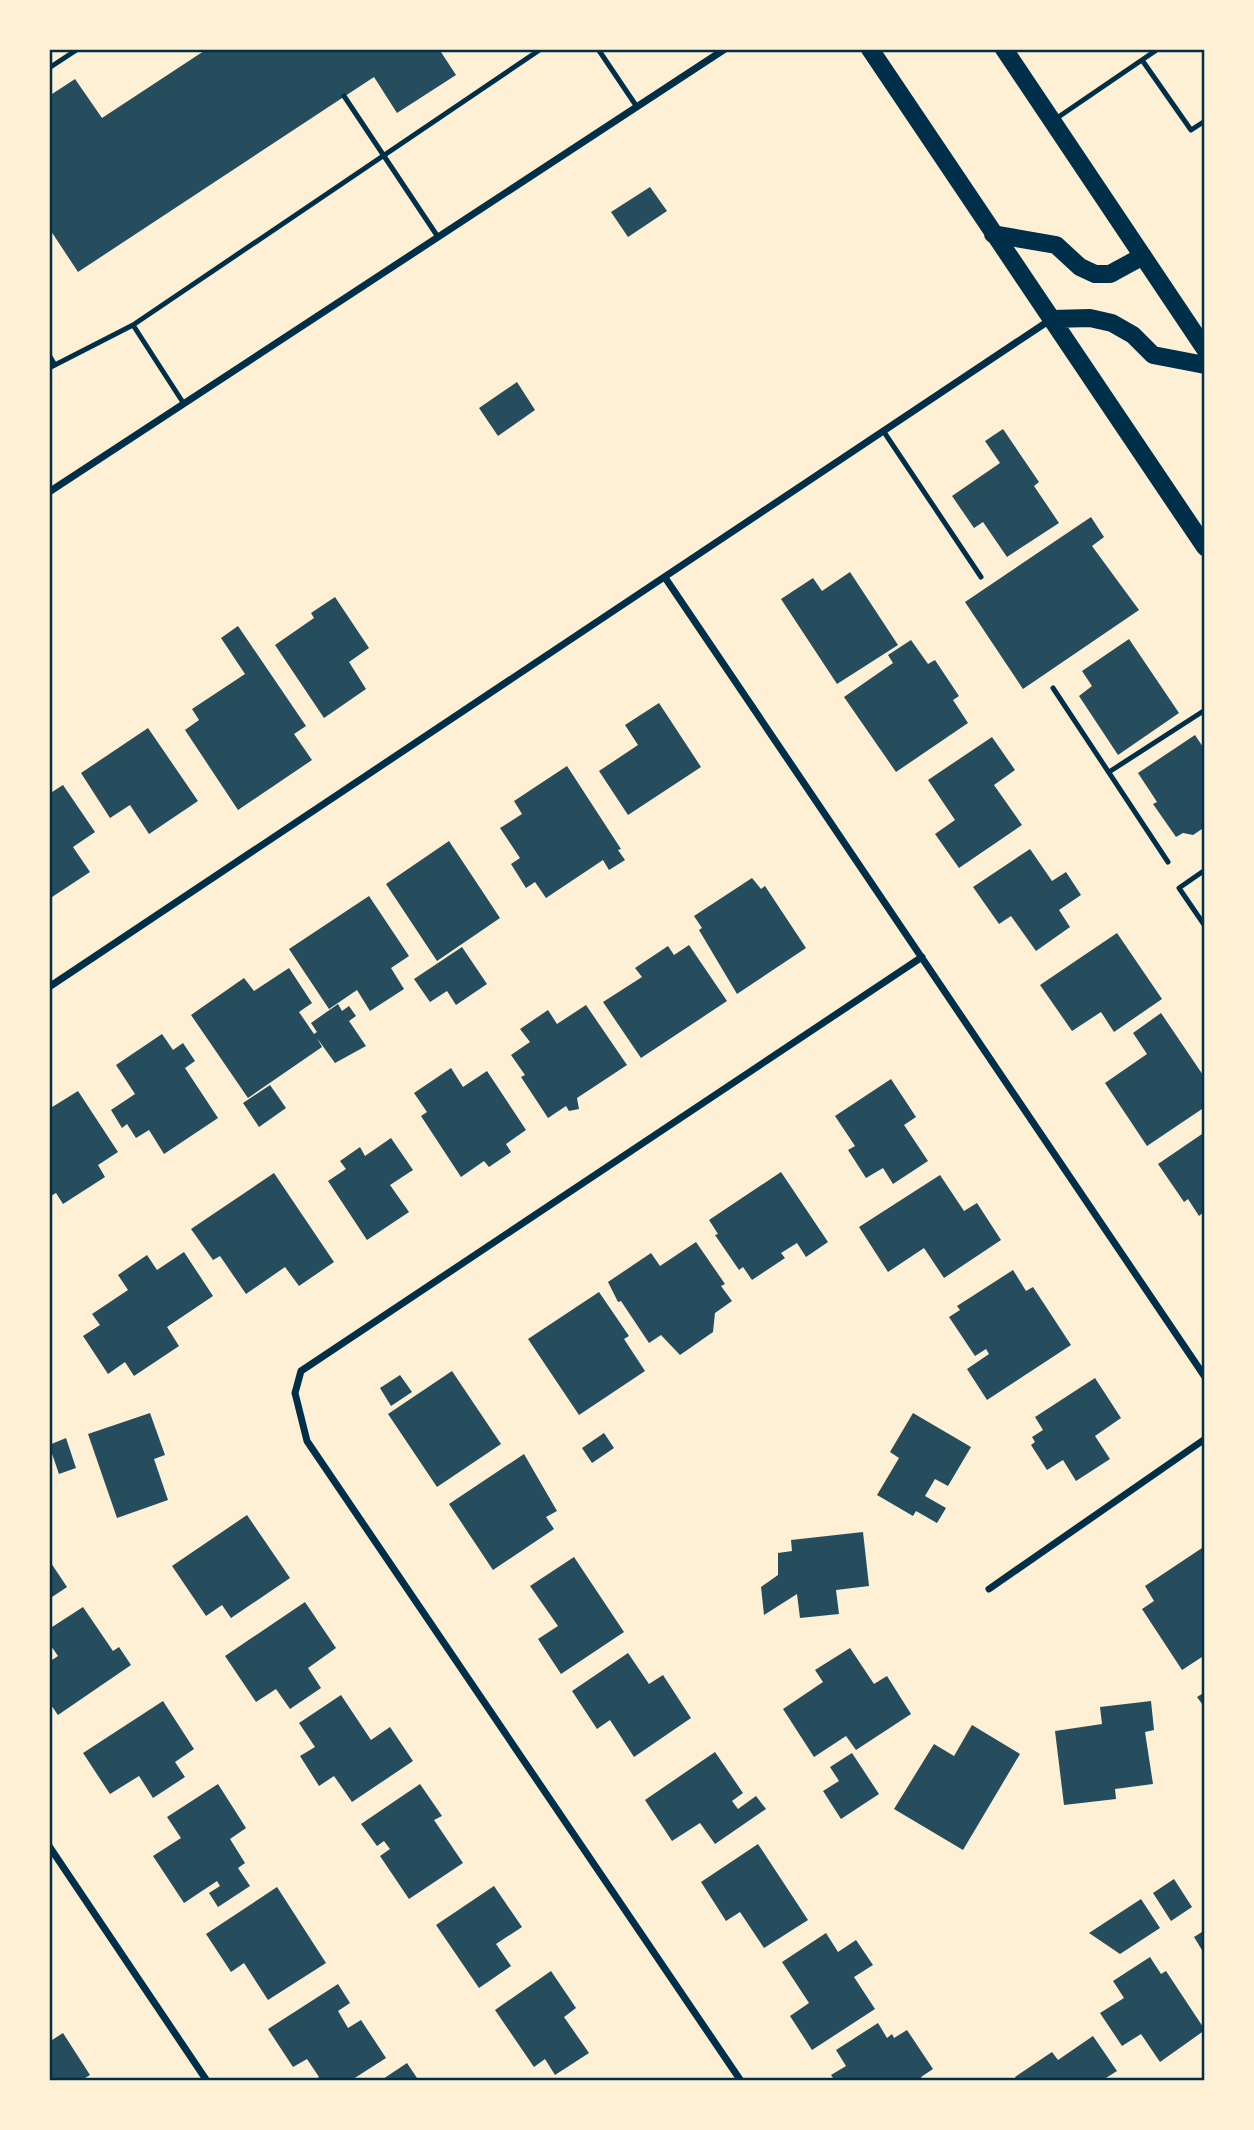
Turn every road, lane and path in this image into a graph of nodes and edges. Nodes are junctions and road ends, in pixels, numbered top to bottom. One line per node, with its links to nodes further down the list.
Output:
1 (78, 49): 9 (lane)
2 (541, 49): 14 (lane)
3 (598, 49): 11 (lane)
4 (726, 49): 11 (street)
5 (870, 49): 15 (main road)
6 (1004, 49): 13 (main road)
7 (1158, 49): 8 (lane)
8 (1142, 60): 12 (lane); 13 (lane)
9 (49, 68)
10 (344, 96): 14 (lane)
11 (637, 107): 16 (street)
12 (1205, 121)
13 (1052, 122): 17 (main road)
14 (384, 157): 16 (lane); 19 (lane)
15 (993, 233): 17 (main road); 18 (main road)
16 (438, 237): 25 (street)
17 (1143, 256): 20 (main road)
18 (1052, 319): 23 (main road); 26 (street); 28 (main road)
19 (133, 325): 22 (lane); 25 (lane)
20 (1205, 349)
21 (49, 355): 22 (lane)
22 (55, 365): 24 (lane)
23 (1205, 365)
24 (49, 368)
25 (184, 404): 27 (street)
26 (884, 432): 29 (lane); 30 (street)
27 (49, 492)
28 (1205, 547)
29 (981, 578)
30 (666, 579): 37 (street); 38 (street)
31 (1053, 688): 33 (lane)
32 (1205, 710): 33 (lane)
33 (1109, 772): 34 (lane)
34 (1168, 862)
35 (1205, 870): 36 (lane)
36 (1205, 926)
37 (922, 957): 39 (street); 44 (street)
38 (49, 987)
39 (1205, 1377)
40 (1205, 1439): 41 (street)
41 (989, 1589)
42 (49, 1846): 43 (street)
43 (207, 2081)
44 (741, 2081)

